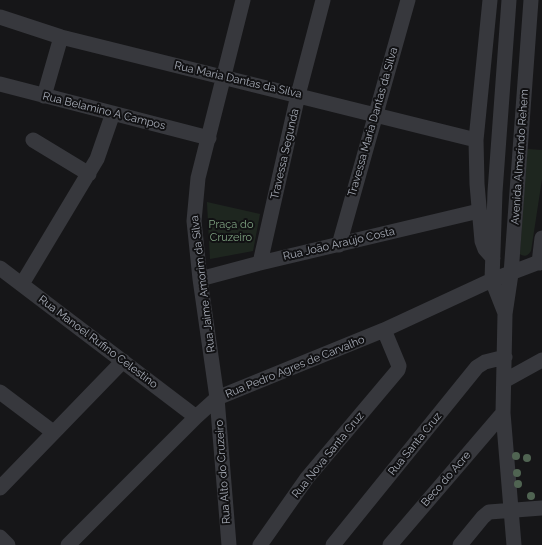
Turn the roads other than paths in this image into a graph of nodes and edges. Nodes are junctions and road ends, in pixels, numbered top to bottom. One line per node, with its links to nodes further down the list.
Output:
1 (243, 0): 9 (street, Rua Jaime Amorim da Silva)
2 (323, 0): 11 (street, Travessa Segunda)
3 (408, 0): 14 (street, Travessa Maria Dantas da Silva)
4 (490, 0): 17 (street)
5 (509, 0): 22 (street, Avenida Almerindo Rehem)
6 (531, 0): 26 (street, Avenida Almerindo Rehem)
7 (0, 17): 8 (street, Rua Maria Dantas da Silva)
8 (62, 37): 9 (street, Rua Maria Dantas da Silva); 12 (street)
9 (224, 78): 11 (street, Rua Maria Dantas da Silva); 15 (street, Rua Jaime Amorim da Silva)
10 (0, 84): 12 (street, Rua Belamino A Campos)
11 (298, 95): 14 (street, Rua Maria Dantas da Silva); 24 (street, Travessa Segunda)
12 (44, 96): 13 (street, Rua Belamino A Campos)
13 (113, 113): 15 (street, Rua Belamino A Campos); 18 (street)
14 (375, 115): 17 (street, Rua Maria Dantas da Silva); 21 (street, Travessa Maria Dantas da Silva)
15 (209, 138): 27 (street, Rua Jaime Amorim da Silva)
16 (33, 140): 18 (street)
17 (476, 140): 19 (street)
18 (89, 174): 29 (street)
19 (479, 211): 21 (street, Rua João Araújo Costa); 22 (street)
20 (542, 238): 23 (street)
21 (339, 245): 24 (street, Rua João Araújo Costa)
22 (493, 258): 28 (street, Avenida Almerindo Rehem)
23 (541, 262): 26 (street, Rua Pedro Agres de Carvalho)
24 (260, 263): 27 (street, Rua João Araújo Costa)
25 (0, 268): 29 (street, Rua Manoel Rufino Celestino)
26 (511, 274): 28 (street, Rua Pedro Agres de Carvalho); 30 (street, Avenida Almerindo Rehem)
27 (200, 279): 37 (street, Rua Jaime Amorim da Silva)
28 (492, 280): 30 (street, Avenida Almerindo Rehem); 31 (street, Rua Pedro Agres de Carvalho)
29 (22, 284): 34 (street, Rua Manoel Rufino Celestino)
30 (505, 314): 32 (street, Avenida Almerindo Rehem)
31 (384, 330): 37 (street, Rua Pedro Agres de Carvalho); 49 (street, Rua Nova Santa Cruz)
32 (505, 357): 35 (street, Avenida Almerindo Rehem); 50 (street, Rua Santa Cruz)
33 (542, 360): 35 (street)
34 (123, 361): 39 (street, Rua Manoel Rufino Celestino); 40 (street)
35 (504, 381): 38 (street, Avenida Almerindo Rehem)
36 (0, 392): 40 (street)
37 (217, 398): 39 (street, Rua Pedro Agres de Carvalho); 45 (street, Rua Alto do Cruzeiro)
38 (503, 413): 43 (street, Avenida Almerindo Rehem); 51 (street, Beco do Acre)
39 (196, 417): 47 (street, Rua Pedro Agres de Carvalho)
40 (53, 432): 41 (street)
41 (0, 488)
42 (542, 508): 43 (street)
43 (511, 510): 52 (street); 53 (street, Avenida Almerindo Rehem)
44 (0, 537): 46 (street)
45 (228, 540): 48 (street)
46 (8, 545)
47 (68, 545)
48 (216, 545)
49 (260, 545)
50 (334, 545)
51 (390, 545)
52 (460, 545)
53 (514, 545)

